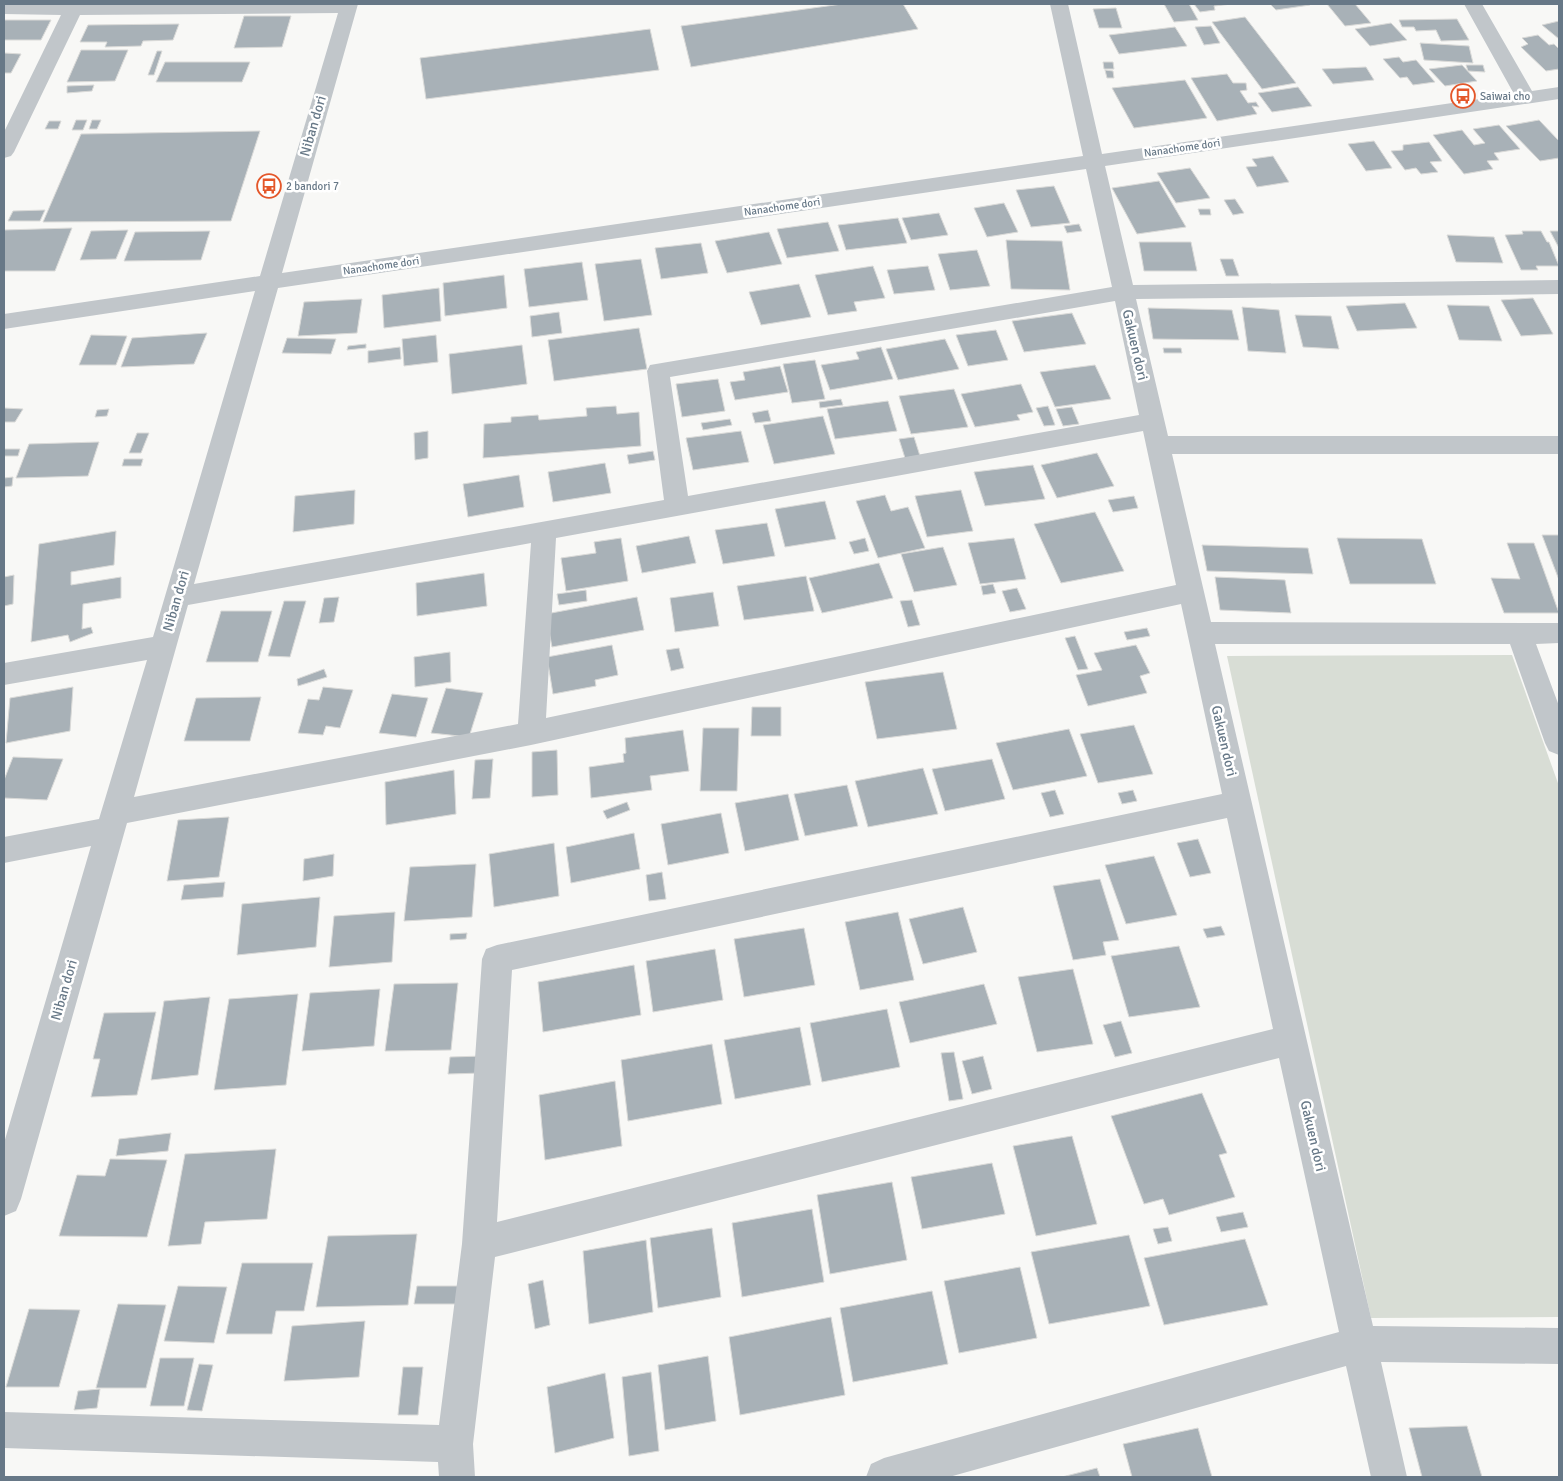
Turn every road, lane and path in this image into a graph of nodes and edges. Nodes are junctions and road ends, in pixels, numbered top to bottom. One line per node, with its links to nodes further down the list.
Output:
1 (1059, 4): 9 (street, Gakuen dori)
2 (1473, 4): 7 (street)
3 (348, 5): 4 (street); 10 (street, Niban dori)
4 (74, 7): 5 (street); 8 (street)
5 (4, 9)
6 (1559, 93): 7 (street, Nanachome dori)
7 (1526, 98): 9 (street, Nanachome dori)
8 (4, 152)
9 (1094, 161): 10 (street, Nanachome dori); 12 (street, Gakuen dori)
10 (268, 282): 13 (street, Nanachome dori); 19 (street, Niban dori)
11 (1559, 287): 12 (street)
12 (1123, 292): 14 (street, Gakuen dori); 16 (street)
13 (4, 321)
14 (1155, 433): 15 (street); 16 (street); 18 (street, Gakuen dori)
15 (1559, 445)
16 (677, 507): 17 (street)
17 (544, 531): 19 (street); 25 (street)
18 (1190, 592): 22 (street, Gakuen dori); 25 (street)
19 (177, 597): 23 (street, Niban dori)
20 (1519, 633): 21 (street); 22 (street); 26 (street)
21 (1559, 633)
22 (1200, 634): 27 (street, Gakuen dori)
23 (163, 646): 24 (street); 28 (street, Niban dori)
24 (4, 674)
25 (531, 733): 28 (street)
26 (1559, 743)
27 (1238, 803): 30 (street, Gakuen dori); 33 (street)
28 (112, 821): 29 (street); 31 (street, Niban dori)
29 (4, 850)
30 (1291, 1040): 33 (street); 34 (street, Gakuen dori)
31 (16, 1116): 32 (street, Niban dori)
32 (4, 1199)
33 (479, 1244): 37 (street)
34 (1360, 1344): 35 (street); 38 (street); 39 (street, Gakuen dori)
35 (1559, 1346)
36 (4, 1430): 37 (street)
37 (456, 1460)
38 (884, 1477)
39 (1390, 1477)

